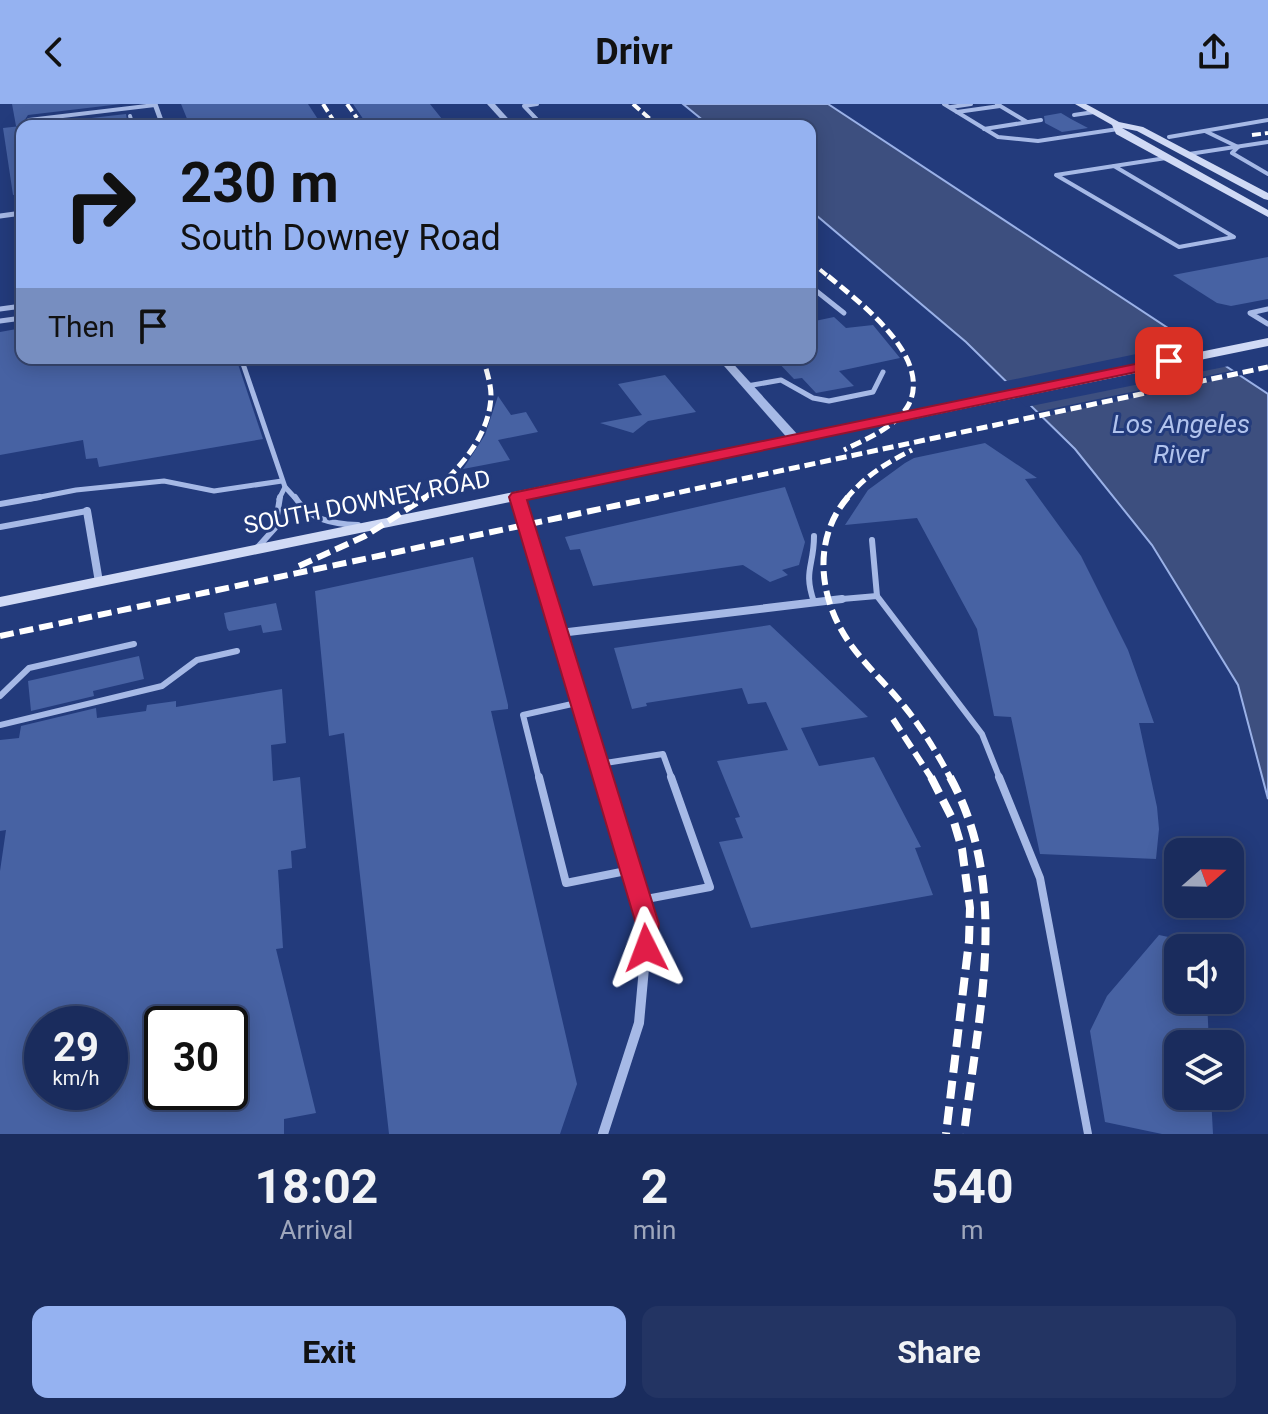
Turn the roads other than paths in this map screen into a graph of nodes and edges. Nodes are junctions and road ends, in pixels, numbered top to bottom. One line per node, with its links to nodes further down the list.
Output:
1 (155, 104): 12 (lane)
2 (491, 104): 14 (street)
3 (537, 104): 15 (lane)
4 (971, 104): 6 (lane)
5 (1079, 104): 9 (main road)
6 (947, 105): 8 (lane)
7 (998, 105): 8 (lane); 18 (lane)
8 (957, 112): 20 (lane)
9 (1094, 112): 10 (lane); 19 (main road)
10 (1074, 115)
11 (130, 116): 13 (lane)
12 (29, 120)
13 (131, 120)
14 (506, 120)
15 (537, 120)
16 (1041, 120): 18 (lane)
17 (1268, 120): 21 (lane)
18 (1027, 122): 20 (lane)
19 (1117, 126): 20 (lane); 25 (main road); 26 (main road)
20 (984, 129)
21 (1205, 131): 22 (lane); 24 (lane)
22 (1169, 137)
23 (1268, 142): 24 (lane)
24 (1238, 147): 25 (lane); 28 (lane)
25 (1188, 154): 29 (main road)
26 (1166, 158): 27 (lane); 30 (main road)
27 (1114, 166): 27 (lane)
28 (1268, 174)
29 (1268, 197)
30 (1268, 214)
31 (816, 291): 33 (lane)
32 (1268, 309): 34 (lane)
33 (844, 313)
34 (1268, 324)
35 (1266, 339): 40 (main road, SOUTH DOWNEY ROAD)
36 (243, 364): 41 (lane)
37 (727, 364): 39 (street)
38 (883, 372): 39 (lane)
39 (747, 386): 40 (street)
40 (794, 438): 42 (main road, SOUTH DOWNEY ROAD)
41 (284, 484): 43 (lane); 45 (lane); 49 (lane)
42 (518, 497): 45 (main road, SOUTH DOWNEY ROAD); 55 (street)
43 (0, 504)
44 (87, 511): 46 (lane); 50 (street)
45 (374, 525): 49 (main road, SOUTH DOWNEY ROAD)
46 (0, 527)
47 (814, 536): 54 (lane)
48 (872, 540): 51 (lane)
49 (257, 548): 50 (main road, SOUTH DOWNEY ROAD)
50 (99, 582): 53 (main road, SOUTH DOWNEY ROAD)
51 (877, 596): 52 (lane); 65 (lane)
52 (842, 599): 54 (street)
53 (0, 602)
54 (814, 602): 55 (street)
55 (560, 633): 59 (street)
56 (134, 644): 58 (lane)
57 (237, 651): 60 (lane)
58 (0, 696)
59 (581, 702): 61 (street); 62 (lane)
60 (0, 725)
61 (599, 764): 62 (street); 63 (lane)
62 (631, 870): 63 (street)
63 (641, 900): 64 (street)
64 (603, 1134)
65 (1088, 1134)

